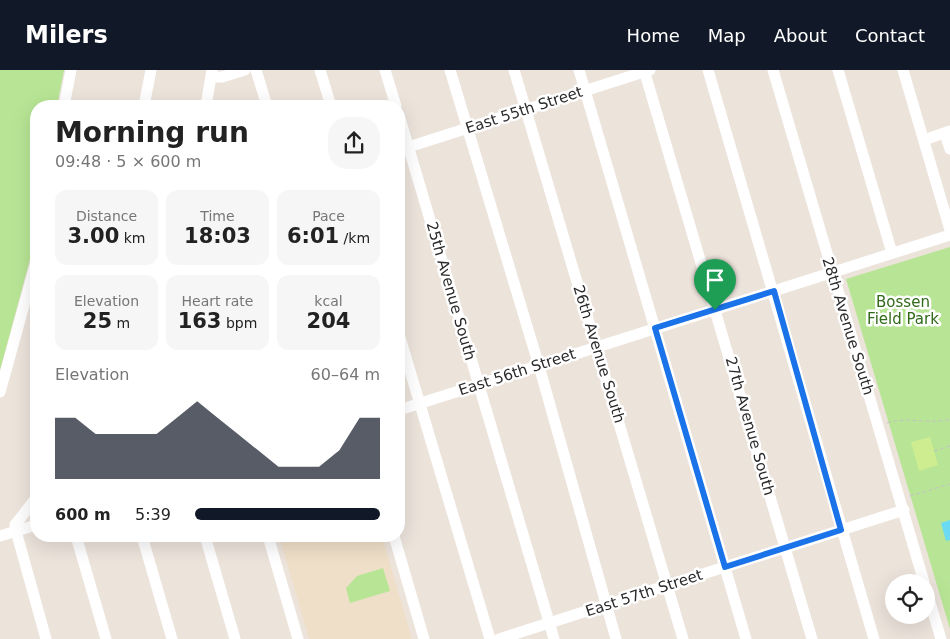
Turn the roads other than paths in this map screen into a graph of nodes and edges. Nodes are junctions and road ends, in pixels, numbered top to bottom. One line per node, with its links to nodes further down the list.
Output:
1 (71, 70): 17 (street)
2 (151, 70): 18 (street)
3 (244, 70): 15 (street)
4 (256, 70): 20 (street)
5 (320, 70): 21 (street)
6 (385, 70): 22 (street)
7 (450, 70): 24 (street)
8 (514, 70): 23 (street, 26th Avenue South)
9 (579, 70): 16 (street)
10 (708, 70): 38 (street)
11 (773, 70): 36 (street, 28th Avenue South)
12 (838, 70): 35 (street)
13 (903, 70): 27 (street)
14 (646, 71): 16 (street, East 55th Street); 39 (street, 27th Avenue South)
15 (211, 73): 19 (street)
16 (585, 91): 23 (street, East 55th Street); 40 (street)
17 (65, 100)
18 (145, 100)
19 (207, 100)
20 (265, 100)
21 (329, 100)
22 (394, 100)
23 (526, 110): 24 (street, East 55th Street); 41 (street, 26th Avenue South)
24 (467, 128): 28 (street, East 55th Street); 43 (street)
25 (950, 131): 27 (street)
26 (950, 139): 29 (street)
27 (924, 140): 32 (street)
28 (405, 148)
29 (950, 149)
30 (405, 151): 44 (street, 25th Avenue South)
31 (950, 186): 32 (street)
32 (938, 190): 33 (street)
33 (950, 230)
34 (950, 234): 35 (street, East 56th Street)
35 (892, 253): 36 (street, East 56th Street)
36 (832, 272): 38 (street, East 56th Street); 49 (street, 28th Avenue South)
37 (30, 284): 45 (street)
38 (774, 291): 39 (street, East 56th Street); 51 (street)
39 (715, 310): 40 (street, East 56th Street); 59 (street, 27th Avenue South)
40 (655, 328): 41 (street, East 56th Street); 60 (street)
41 (597, 347): 43 (street, East 56th Street); 62 (street, 26th Avenue South)
42 (405, 355): 46 (street)
43 (538, 366): 44 (street, East 56th Street); 63 (street)
44 (479, 384): 46 (street, East 56th Street); 65 (street, 25th Avenue South)
45 (0, 392)
46 (419, 404): 47 (street, East 56th Street); 72 (street)
47 (405, 408)
48 (30, 506): 52 (street)
49 (904, 510): 51 (street, East 57th Street); 61 (street, 28th Avenue South)
50 (30, 527): 52 (street)
51 (841, 530): 59 (street, East 57th Street); 79 (street)
52 (16, 531): 53 (street); 66 (street)
53 (0, 536)
54 (78, 542): 67 (street)
55 (144, 542): 68 (street)
56 (207, 542): 69 (street)
57 (270, 542): 70 (street)
58 (396, 542): 71 (street)
59 (786, 548): 60 (street, East 57th Street); 78 (street, 27th Avenue South)
60 (725, 567): 62 (street, East 57th Street); 77 (street)
61 (922, 574)
62 (668, 585): 63 (street, East 57th Street); 76 (street, 26th Avenue South)
63 (606, 605): 65 (street, East 57th Street); 75 (street)
64 (935, 619): 80 (street)
65 (549, 623): 73 (street, East 57th Street); 74 (street, 25th Avenue South)
66 (46, 639)
67 (106, 639)
68 (172, 639)
69 (235, 639)
70 (298, 639)
71 (424, 639)
72 (490, 639)
73 (499, 639)
74 (554, 639)
75 (616, 639)
76 (683, 639)
77 (746, 639)
78 (812, 639)
79 (874, 639)
80 (941, 639)

